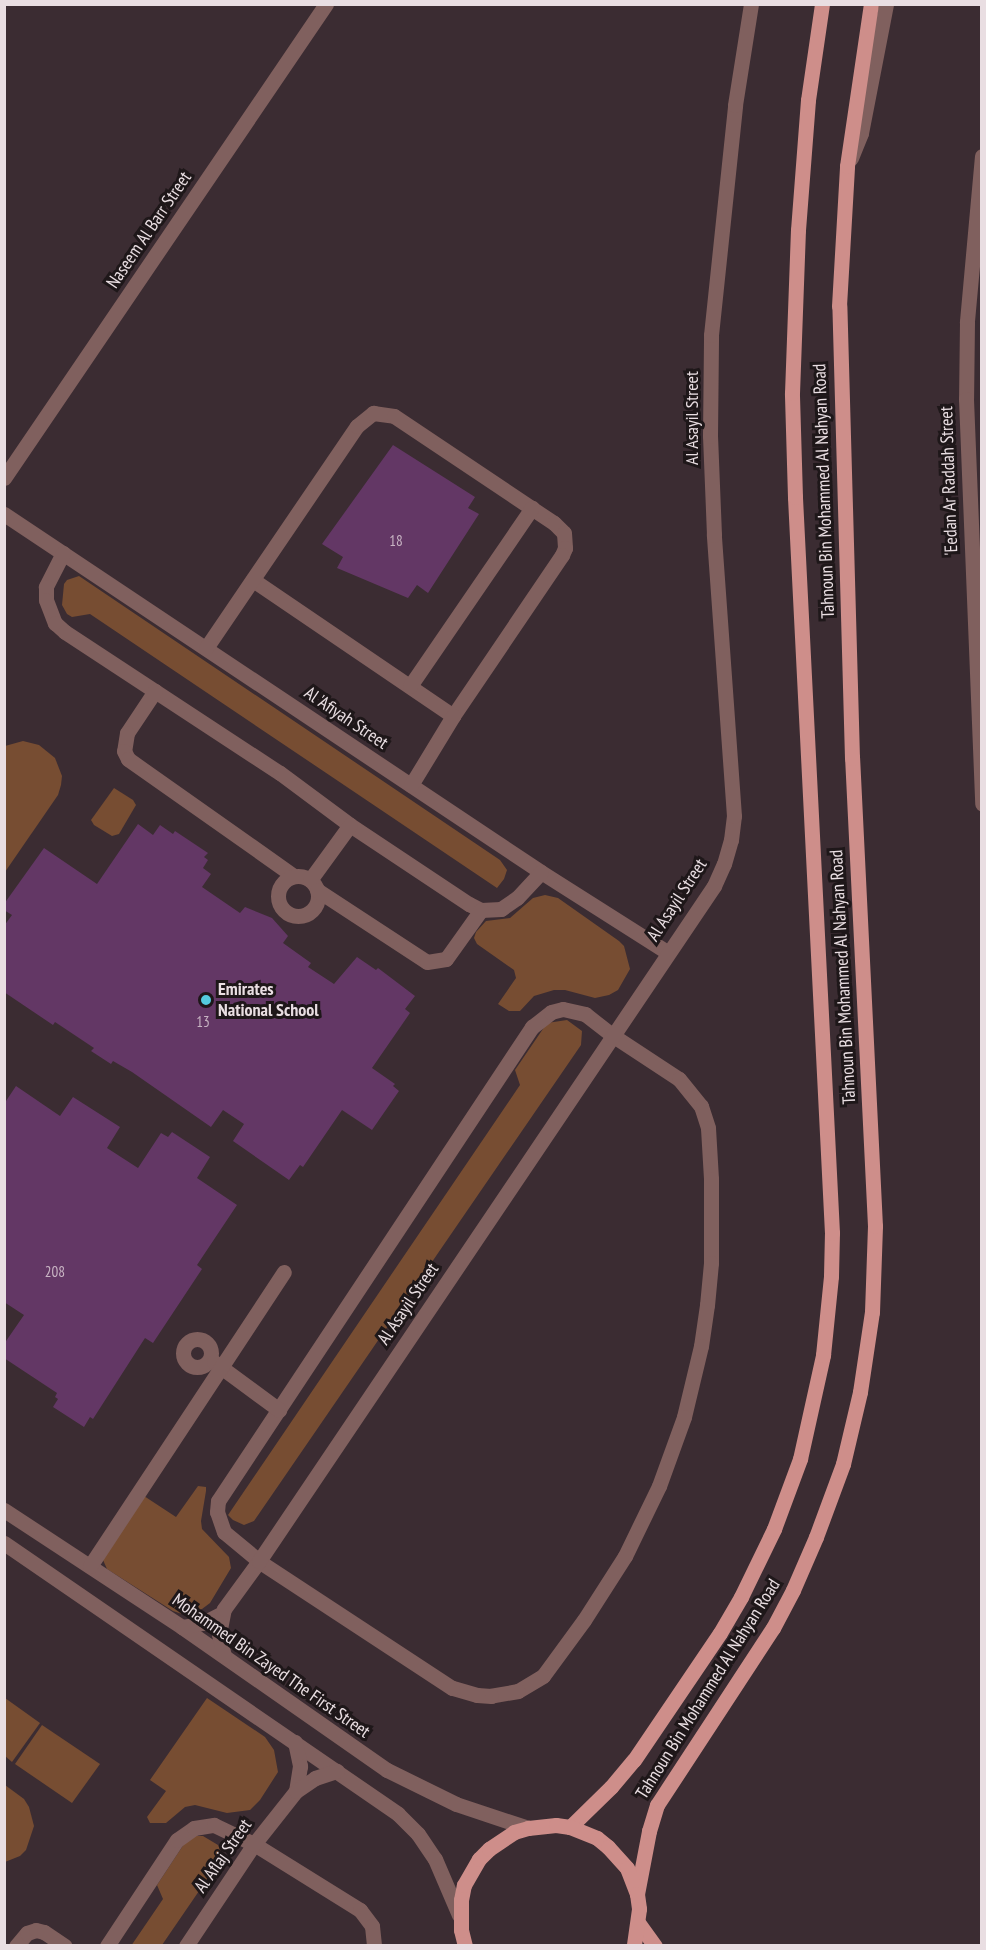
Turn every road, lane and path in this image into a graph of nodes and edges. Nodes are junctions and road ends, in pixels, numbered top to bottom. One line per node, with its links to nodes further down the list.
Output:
1 (326, 4): 8 (street, Naseem Al Barr Street)
2 (751, 4): 25 (street, Al Asayil Street)
3 (822, 4): 41 (main road, Tahnoun Bin Mohammed Al Nahyan Road)
4 (871, 4): 7 (main road, Tahnoun Bin Mohammed Al Nahyan Road)
5 (886, 4): 7 (street)
6 (981, 156): 17 (street, 'Eedan Ar Raddah Street)
7 (847, 166): 43 (main road, Tahnoun Bin Mohammed Al Nahyan Road)
8 (4, 478)
9 (532, 508): 12 (street); 14 (street); 16 (street)
10 (4, 514): 11 (street, Al 'Afiyah Street)
11 (63, 553): 13 (street, Al 'Afiyah Street); 15 (street)
12 (253, 580): 13 (street); 14 (street)
13 (206, 648): 18 (street, Al 'Afiyah Street)
14 (410, 686): 16 (street)
15 (155, 691): 20 (street); 22 (street)
16 (453, 716): 18 (street)
17 (981, 766): 19 (street, 'Eedan Ar Raddah Street)
18 (411, 785): 21 (street, Al 'Afiyah Street)
19 (981, 804)
20 (350, 825): 23 (street); 24 (street)
21 (541, 872): 24 (street); 25 (street, Al 'Afiyah Street)
22 (294, 876): 23 (street); 23 (street)
23 (314, 885): 24 (street)
24 (481, 910)
25 (667, 952): 26 (street, Al Asayil Street)
26 (612, 1035): 29 (street); 32 (street, Al Asayil Street); 32 (street)
27 (284, 1272): 28 (street)
28 (215, 1363): 29 (street); 33 (street)
29 (279, 1410): 32 (street)
30 (4, 1510): 33 (street, Mohammed Bin Zayed The First Street)
31 (4, 1543): 37 (street)
32 (259, 1561): 34 (street, Al Asayil Street)
33 (90, 1566): 35 (street, Mohammed Bin Zayed The First Street)
34 (221, 1614): 35 (street); 36 (street)
35 (182, 1627): 36 (street, Mohammed Bin Zayed The First Street)
36 (224, 1656): 40 (street, Mohammed Bin Zayed The First Street)
37 (295, 1742): 38 (street); 39 (street)
38 (337, 1771): 39 (street, Al Aflaj Street); 44 (street)
39 (296, 1791): 42 (street, Al Aflaj Street)
40 (528, 1827): 41 (main road); 44 (main road)
41 (570, 1827): 43 (main road)
42 (254, 1844): 48 (street); 49 (street, Al Aflaj Street); 50 (street)
43 (637, 1894): 45 (main road)
44 (460, 1922): 51 (main road); 52 (main road)
45 (639, 1924): 53 (main road); 54 (main road)
46 (16, 1946): 47 (street)
47 (65, 1946)
48 (107, 1946)
49 (186, 1946)
50 (374, 1946)
51 (458, 1946)
52 (465, 1946)
53 (634, 1946)
54 (656, 1946)

